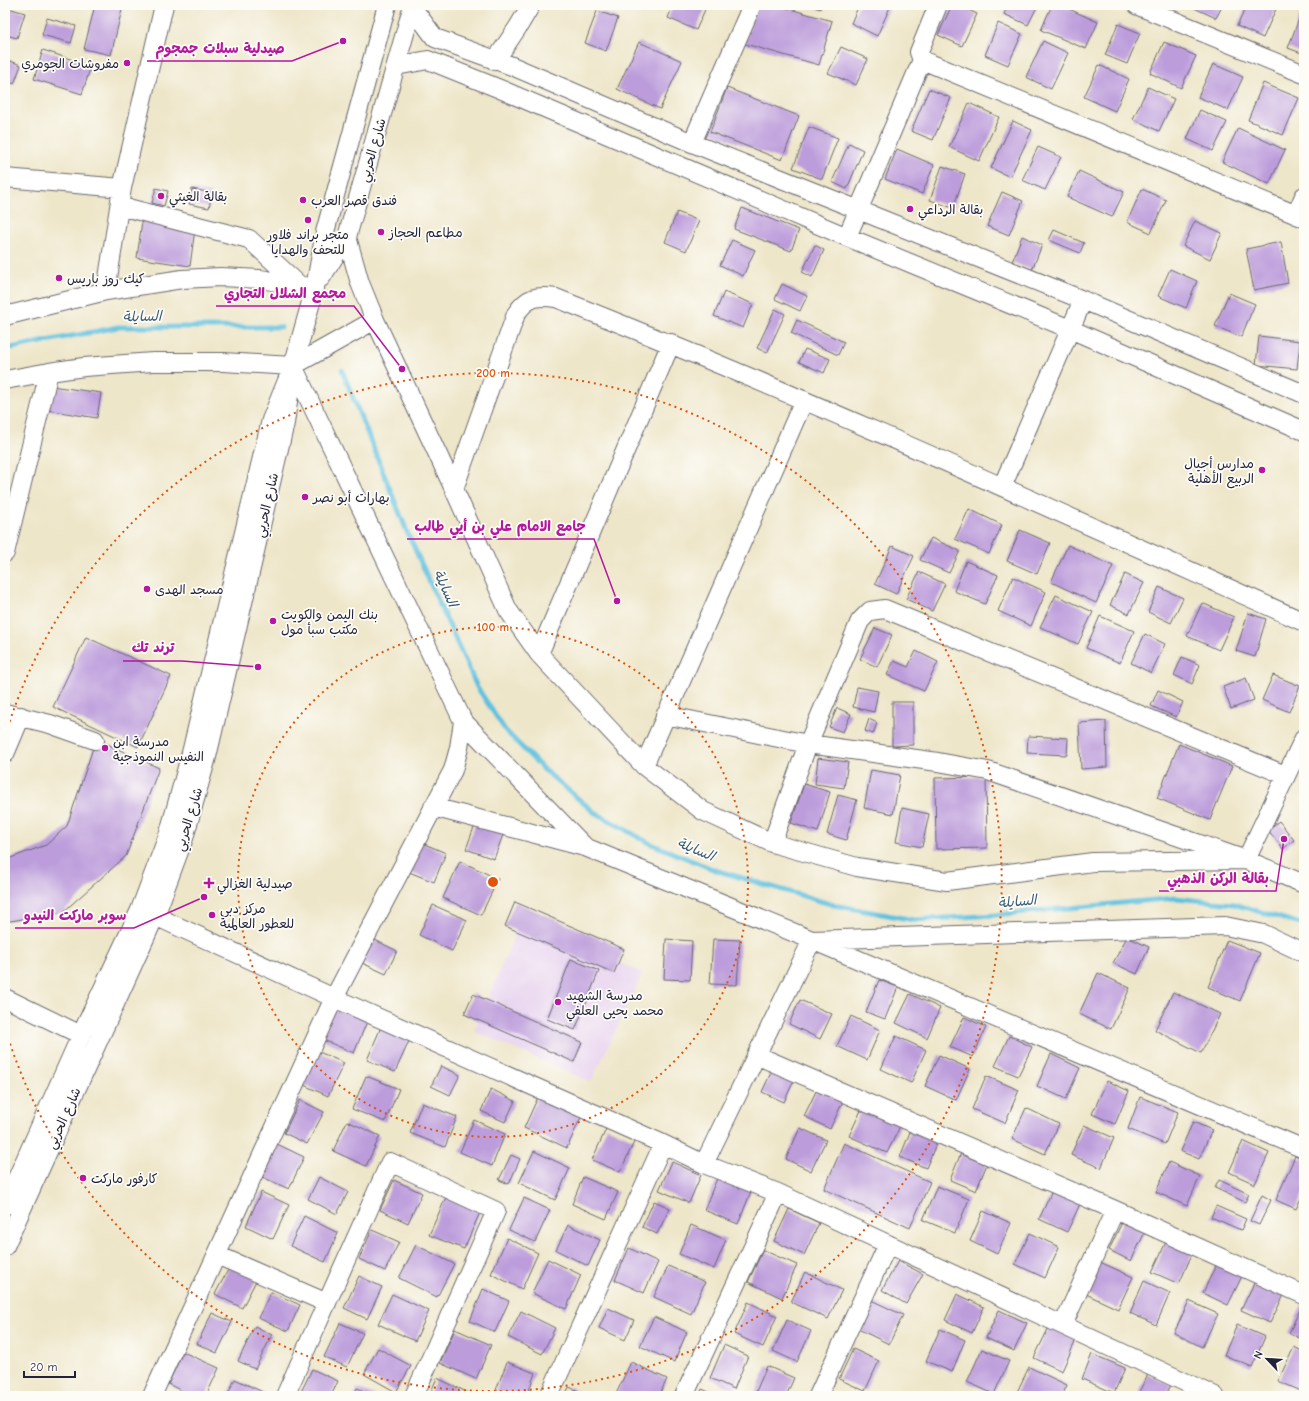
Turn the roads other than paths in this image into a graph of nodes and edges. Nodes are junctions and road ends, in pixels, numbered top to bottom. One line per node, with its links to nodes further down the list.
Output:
1 (164, 5): 16 (street)
2 (387, 5): 23 (street, شارع الحربي)
3 (531, 5): 11 (street)
4 (752, 5): 14 (street)
5 (938, 5): 10 (street)
6 (1136, 5): 13 (street)
7 (413, 6): 8 (street); 12 (street, شارع الحربي)
8 (435, 38): 9 (street); 11 (street)
9 (428, 60): 12 (street); 22 (street)
10 (922, 60): 19 (street); 20 (street)
11 (495, 61): 14 (street)
12 (396, 66): 21 (street, شارع الحربي)
13 (1304, 74)
14 (692, 143): 19 (street)
15 (5, 178): 16 (street)
16 (122, 188): 18 (street)
17 (1304, 196): 20 (street)
18 (120, 206): 23 (street); 24 (street)
19 (860, 209): 22 (street); 25 (street)
20 (1300, 217)
21 (347, 237): 23 (street, شارع الحربي); 27 (street)
22 (847, 237): 28 (street)
23 (307, 286): 24 (street); 30 (street, شارع الحربي)
24 (106, 291): 26 (street)
25 (1083, 300): 28 (street); 33 (street)
26 (5, 316)
27 (375, 320): 30 (street); 37 (street)
28 (1070, 329): 35 (street); 36 (street)
29 (671, 343): 34 (street); 37 (street); 40 (street)
30 (293, 366): 31 (street); 43 (street); 55 (street, شارع الحربي); 60 (street, شارع الحربي)
31 (49, 372): 32 (street); 38 (street)
32 (5, 380)
33 (1304, 394)
34 (804, 400): 36 (street); 42 (street)
35 (1304, 431)
36 (1002, 488): 39 (street)
37 (454, 489): 40 (street)
38 (5, 553)
39 (1304, 622)
40 (539, 654): 48 (street)
41 (13, 715): 45 (street); 47 (street)
42 (665, 715): 46 (street); 48 (street)
43 (464, 720): 50 (street); 52 (street)
44 (1304, 738): 49 (street)
45 (95, 740)
46 (808, 744): 49 (street); 51 (street); 53 (street)
47 (5, 754)
48 (644, 766): 51 (street)
49 (1285, 775): 53 (street)
50 (433, 807): 52 (street); 59 (street)
51 (772, 843): 53 (street)
52 (586, 847): 56 (street)
53 (1246, 860): 54 (street)
54 (1304, 884)
55 (155, 916): 59 (street); 69 (street, شارع الحربي)
56 (812, 940): 57 (street); 61 (street); 63 (street)
57 (1304, 953)
58 (5, 998): 60 (street)
59 (334, 998): 62 (street); 70 (street)
60 (81, 1035): 66 (street, شارع الحربي)
61 (756, 1055): 64 (street); 67 (street)
62 (663, 1144): 64 (street); 77 (street)
63 (1304, 1149)
64 (704, 1164): 65 (street)
65 (778, 1192): 68 (street); 78 (street)
66 (5, 1205)
67 (1115, 1210): 71 (street); 73 (street)
68 (888, 1244): 73 (street); 79 (street)
69 (5, 1246)
70 (217, 1255): 72 (street); 74 (street)
71 (1304, 1295)
72 (327, 1303): 75 (street); 76 (street)
73 (1064, 1325): 80 (street)
74 (152, 1396)
75 (285, 1396)
76 (414, 1396)
77 (549, 1396)
78 (684, 1396)
79 (818, 1396)
80 (1215, 1396)

